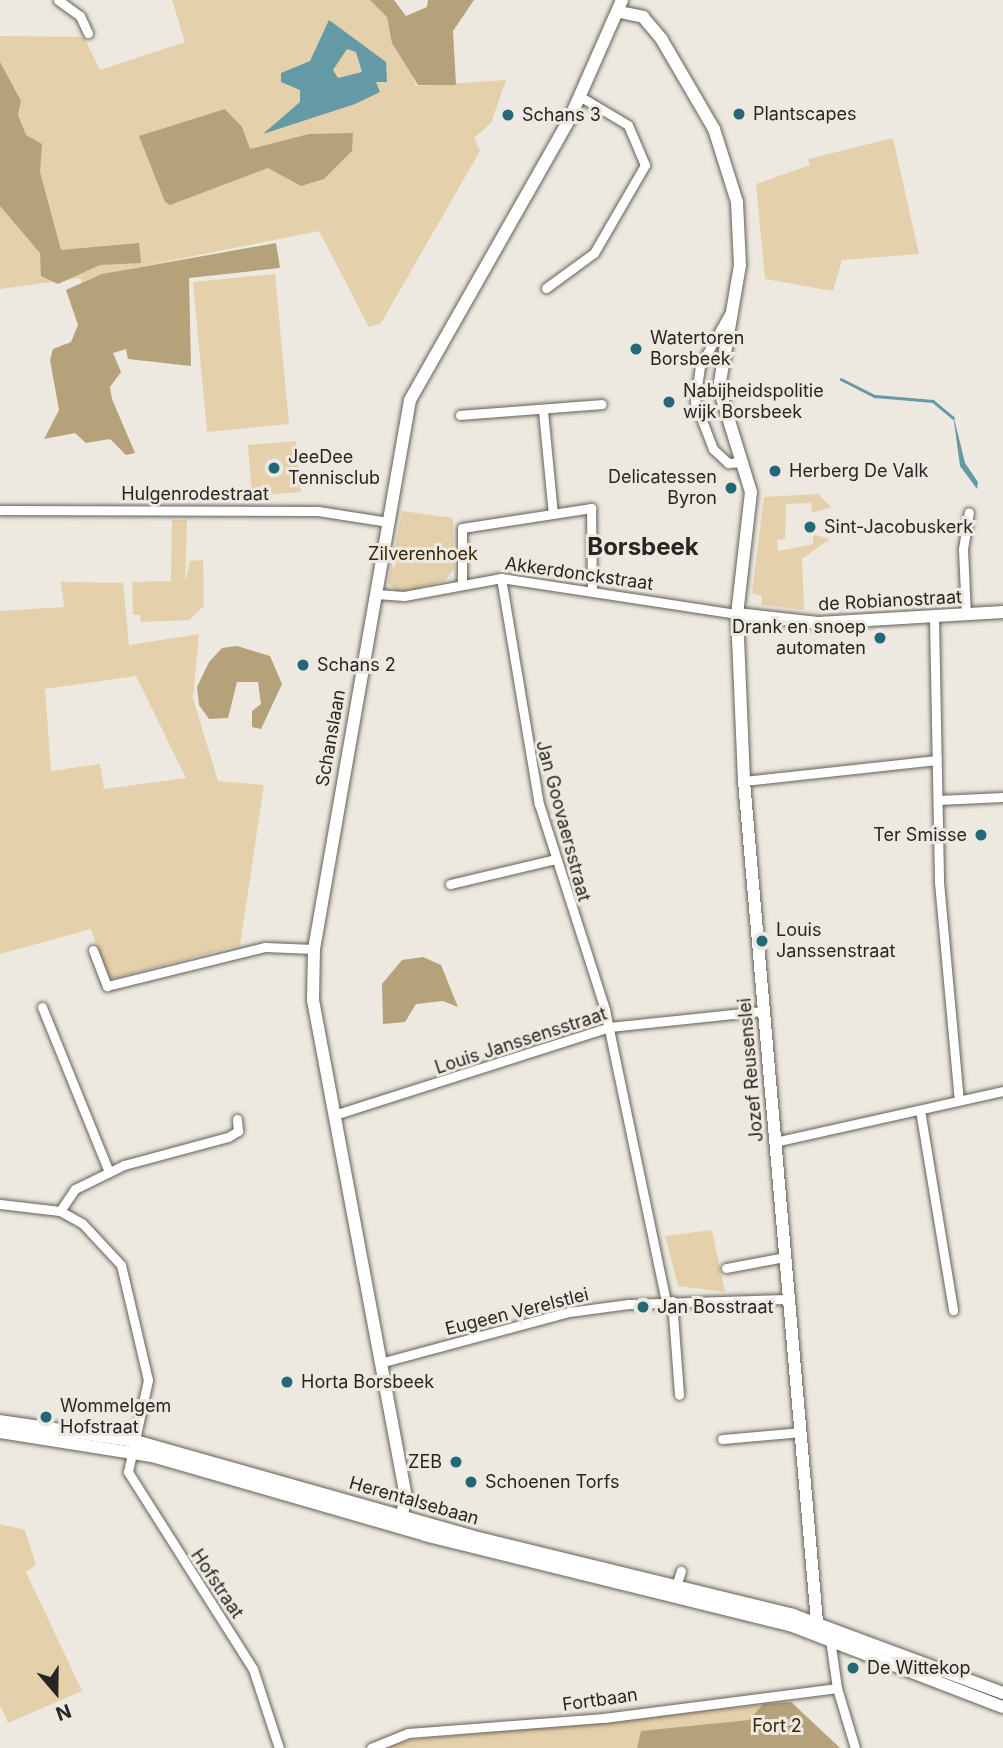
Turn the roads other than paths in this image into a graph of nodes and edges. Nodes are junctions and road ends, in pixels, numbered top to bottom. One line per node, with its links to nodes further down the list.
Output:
1 (58, 0): 3 (street)
2 (621, 6): 4 (street, Schanslaan); 6 (street)
3 (88, 33)
4 (580, 97): 5 (street); 14 (street, Schanslaan)
5 (547, 288)
6 (729, 314): 10 (street); 10 (street)
7 (602, 404): 8 (street)
8 (543, 411): 9 (street); 13 (street)
9 (460, 415)
10 (743, 462): 20 (street, Jozef Reusenslei)
11 (0, 509): 14 (street, Hulgenrodestraat)
12 (969, 512): 21 (street)
13 (554, 514): 16 (street); 17 (street)
14 (388, 522): 18 (street, Schanslaan)
15 (501, 578): 16 (street, Akkerdonckstraat); 17 (street, Akkerdonckstraat); 27 (street, Jan Goovaersstraat)
16 (462, 582): 18 (street, Akkerdonckstraat)
17 (592, 589): 20 (street, Akkerdonckstraat)
18 (376, 594): 29 (street, Schanslaan)
19 (1003, 612): 21 (street, de Robianostraat)
20 (737, 614): 22 (street, de Robianostraat); 24 (street, Jozef Reusenslei)
21 (966, 615): 22 (street, de Robianostraat)
22 (934, 618): 23 (street)
23 (937, 760): 24 (street); 26 (street)
24 (744, 781): 32 (street, Jozef Reusenslei)
25 (1003, 797): 26 (street)
26 (937, 800): 35 (street)
27 (556, 859): 28 (street); 33 (street, Jan Goovaersstraat)
28 (450, 884)
29 (314, 949): 30 (street); 37 (street, Schanslaan)
30 (93, 950)
31 (42, 1007): 40 (street)
32 (762, 1011): 33 (street, Louis Janssensstraat); 39 (street, Jozef Reusenslei)
33 (608, 1027): 37 (street, Louis Janssensstraat); 46 (street)
34 (1003, 1091): 35 (street)
35 (959, 1100): 36 (street)
36 (920, 1110): 39 (street); 47 (street)
37 (334, 1115): 48 (street, Schanslaan)
38 (236, 1119): 40 (street)
39 (775, 1142): 43 (street, Jozef Reusenslei)
40 (109, 1172): 42 (street)
41 (0, 1203): 42 (street)
42 (60, 1211): 54 (street, Hofstraat)
43 (785, 1257): 44 (street); 45 (street, Jozef Reusenslei)
44 (726, 1268)
45 (788, 1299): 46 (street, Eugeen Verelstlei); 52 (street, Jozef Reusenslei)
46 (669, 1301): 48 (street, Eugeen Verelstlei); 49 (street)
47 (953, 1310)
48 (380, 1363): 55 (street, Schanslaan)
49 (679, 1395)
50 (0, 1420): 54 (street, Herentalsebaan)
51 (0, 1432): 54 (street, Herentalsebaan)
52 (800, 1432): 53 (street); 58 (street, Jozef Reusenslei)
53 (722, 1440)
54 (133, 1447): 55 (street, Herentalsebaan); 64 (street, Hofstraat)
55 (400, 1521): 57 (street, Herentalsebaan); 59 (street, Herentalsebaan)
56 (681, 1571): 57 (street)
57 (676, 1586): 58 (street, Herentalsebaan)
58 (817, 1623): 59 (street); 60 (street); 62 (street, Herentalsebaan)
59 (803, 1630): 60 (street, Herentalsebaan)
60 (830, 1639): 61 (street); 63 (street, Herentalsebaan)
61 (837, 1688): 65 (street, Fortbaan); 66 (street)
62 (1003, 1693)
63 (1003, 1707)
64 (279, 1748)
65 (371, 1748)
66 (855, 1748)

